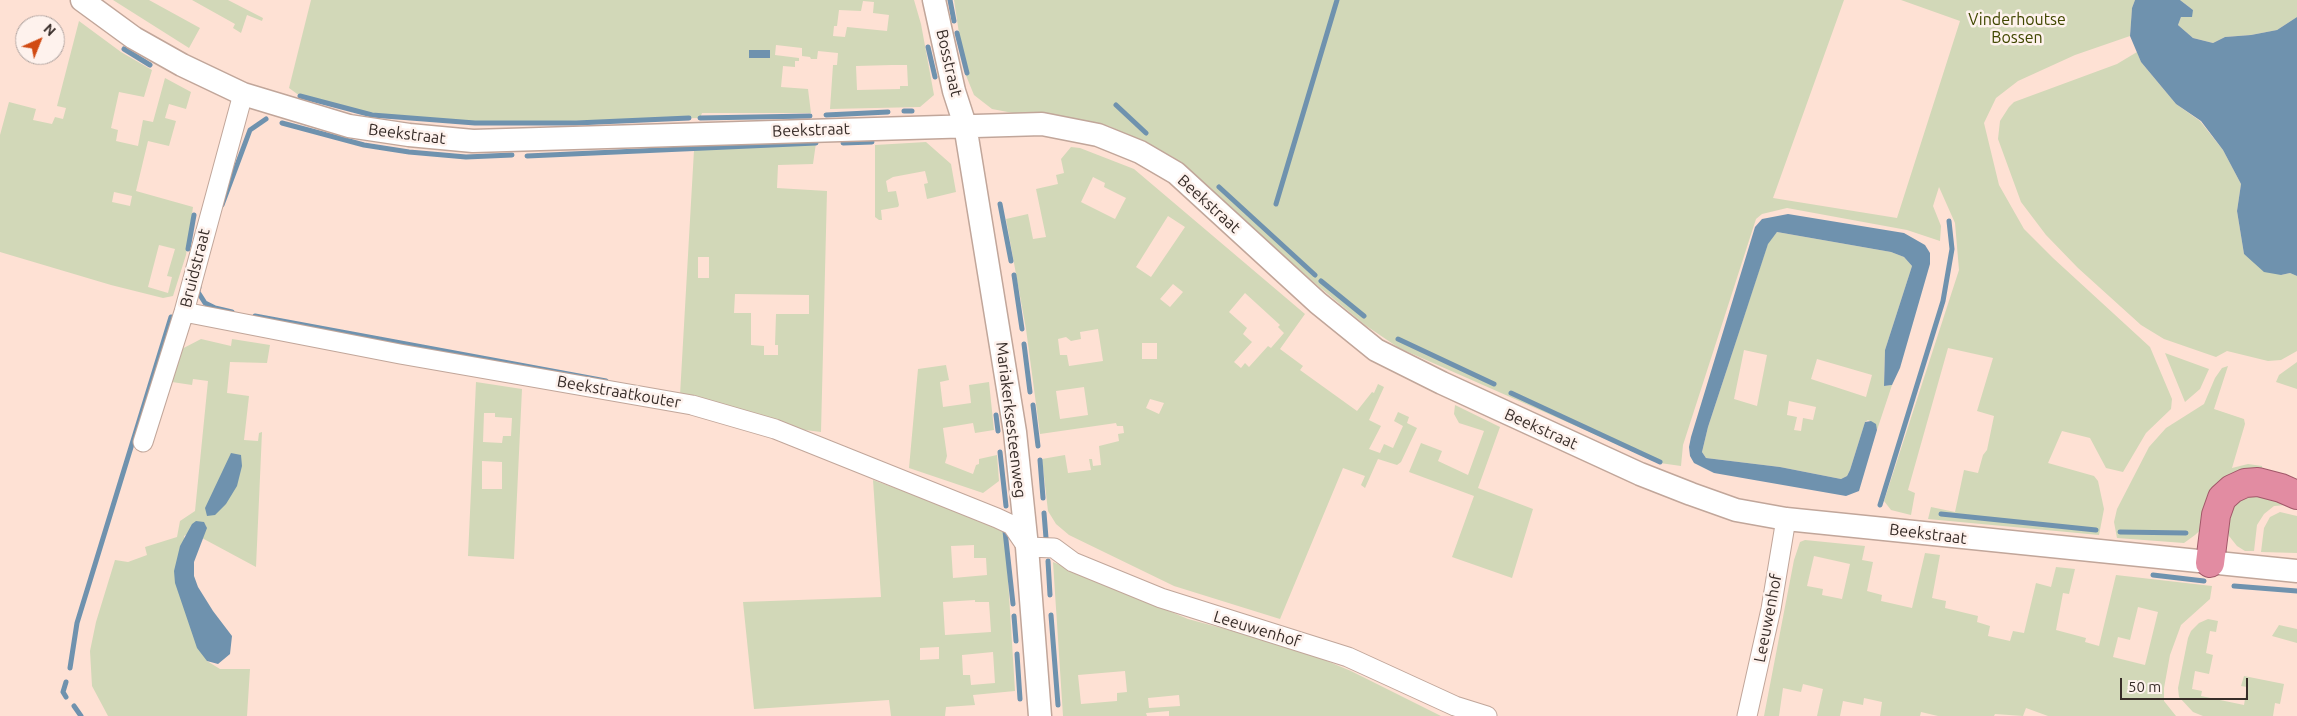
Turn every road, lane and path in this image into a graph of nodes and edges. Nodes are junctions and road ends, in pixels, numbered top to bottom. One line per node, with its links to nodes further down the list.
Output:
1 (82, 0): 3 (street, Beekstraat)
2 (934, 0): 4 (street, Bosstraat)
3 (243, 94): 4 (street, Beekstraat); 5 (street, Bruidstraat)
4 (965, 125): 8 (street, Beekstraat); 9 (street, Mariakerksesteenweg)
5 (184, 312): 6 (street, Bruidstraat); 9 (street, Beekstraatkouter)
6 (143, 442)
7 (2297, 495): 10 (highway)
8 (1786, 519): 10 (street, Beekstraat); 14 (street, Leeuwenhof)
9 (1027, 547): 12 (street, Mariakerksesteenweg); 13 (street, Leeuwenhof)
10 (2210, 564): 11 (street, Beekstraat)
11 (2297, 571)
12 (1040, 716)
13 (1487, 716)
14 (1747, 716)

